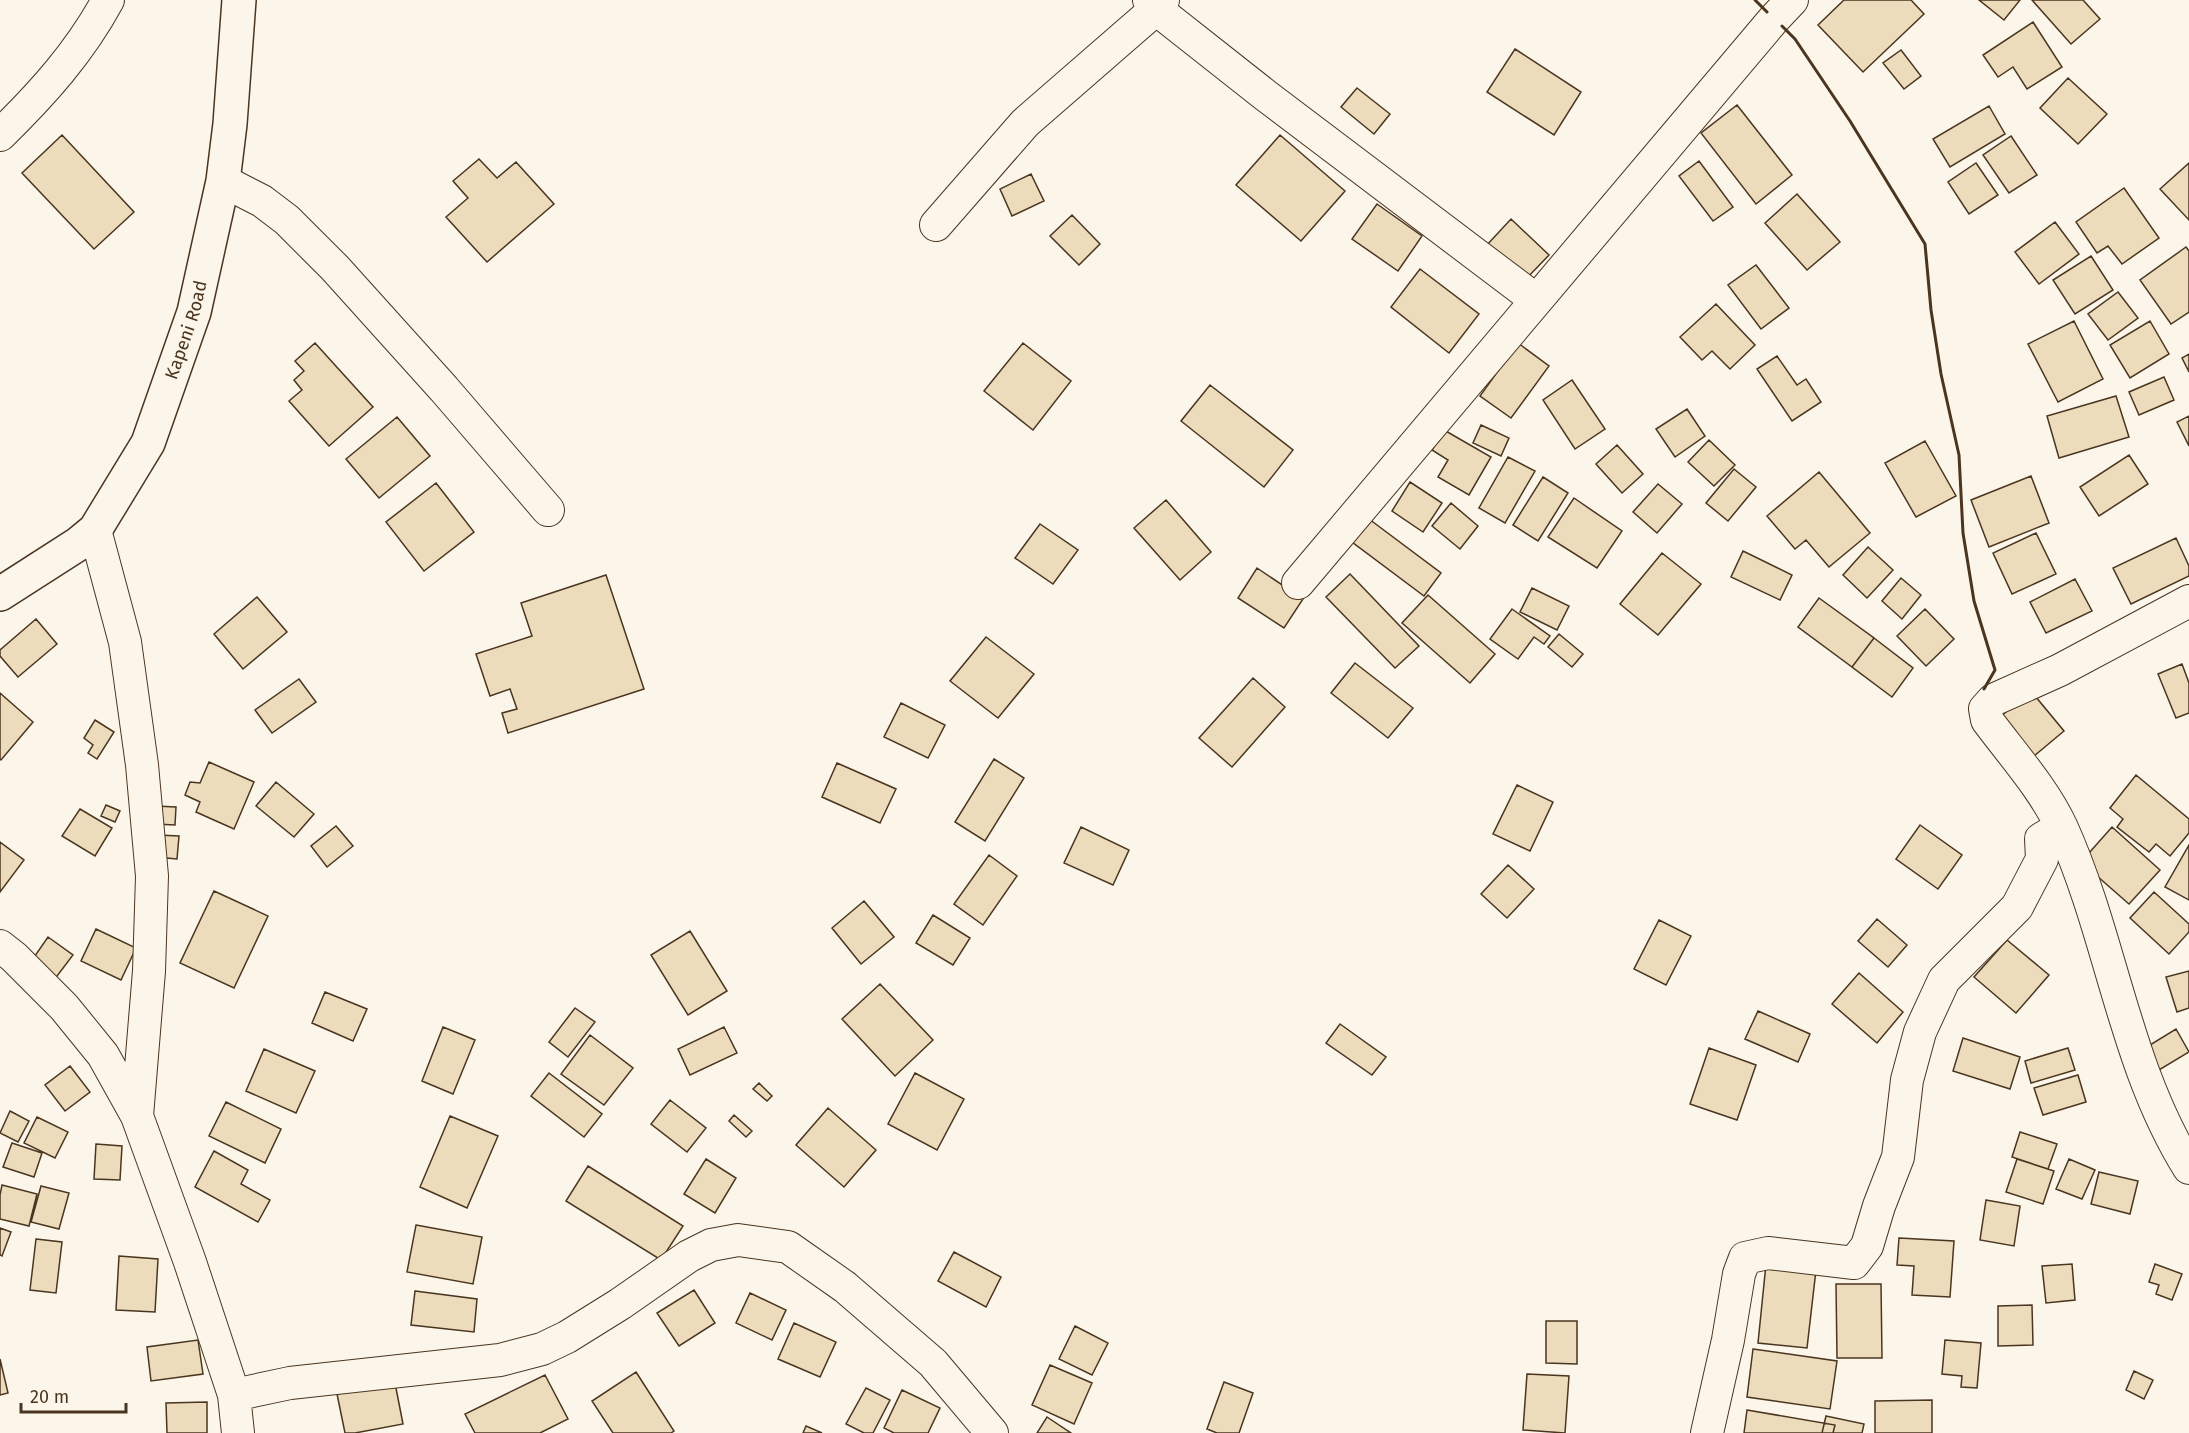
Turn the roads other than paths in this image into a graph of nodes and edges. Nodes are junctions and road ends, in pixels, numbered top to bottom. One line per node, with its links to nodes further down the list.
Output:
1 (108, 0): 5 (street)
2 (239, 0): 6 (main road, Kapeni Road)
3 (1792, 0): 8 (street)
4 (1156, 3): 7 (street); 8 (street)
5 (0, 135)
6 (223, 181): 9 (street); 10 (main road, Kapeni Road)
7 (936, 225)
8 (1536, 300): 11 (street)
9 (548, 510)
10 (95, 530): 12 (main road, Kapeni Road); 16 (street)
11 (1298, 584)
12 (0, 594)
13 (2189, 601): 14 (street)
14 (2061, 827): 17 (street); 21 (street)
15 (0, 946): 16 (street)
16 (137, 1116): 18 (street)
17 (2189, 1168)
18 (234, 1395): 19 (street); 20 (street)
19 (238, 1433)
20 (992, 1433)
21 (1707, 1433)

